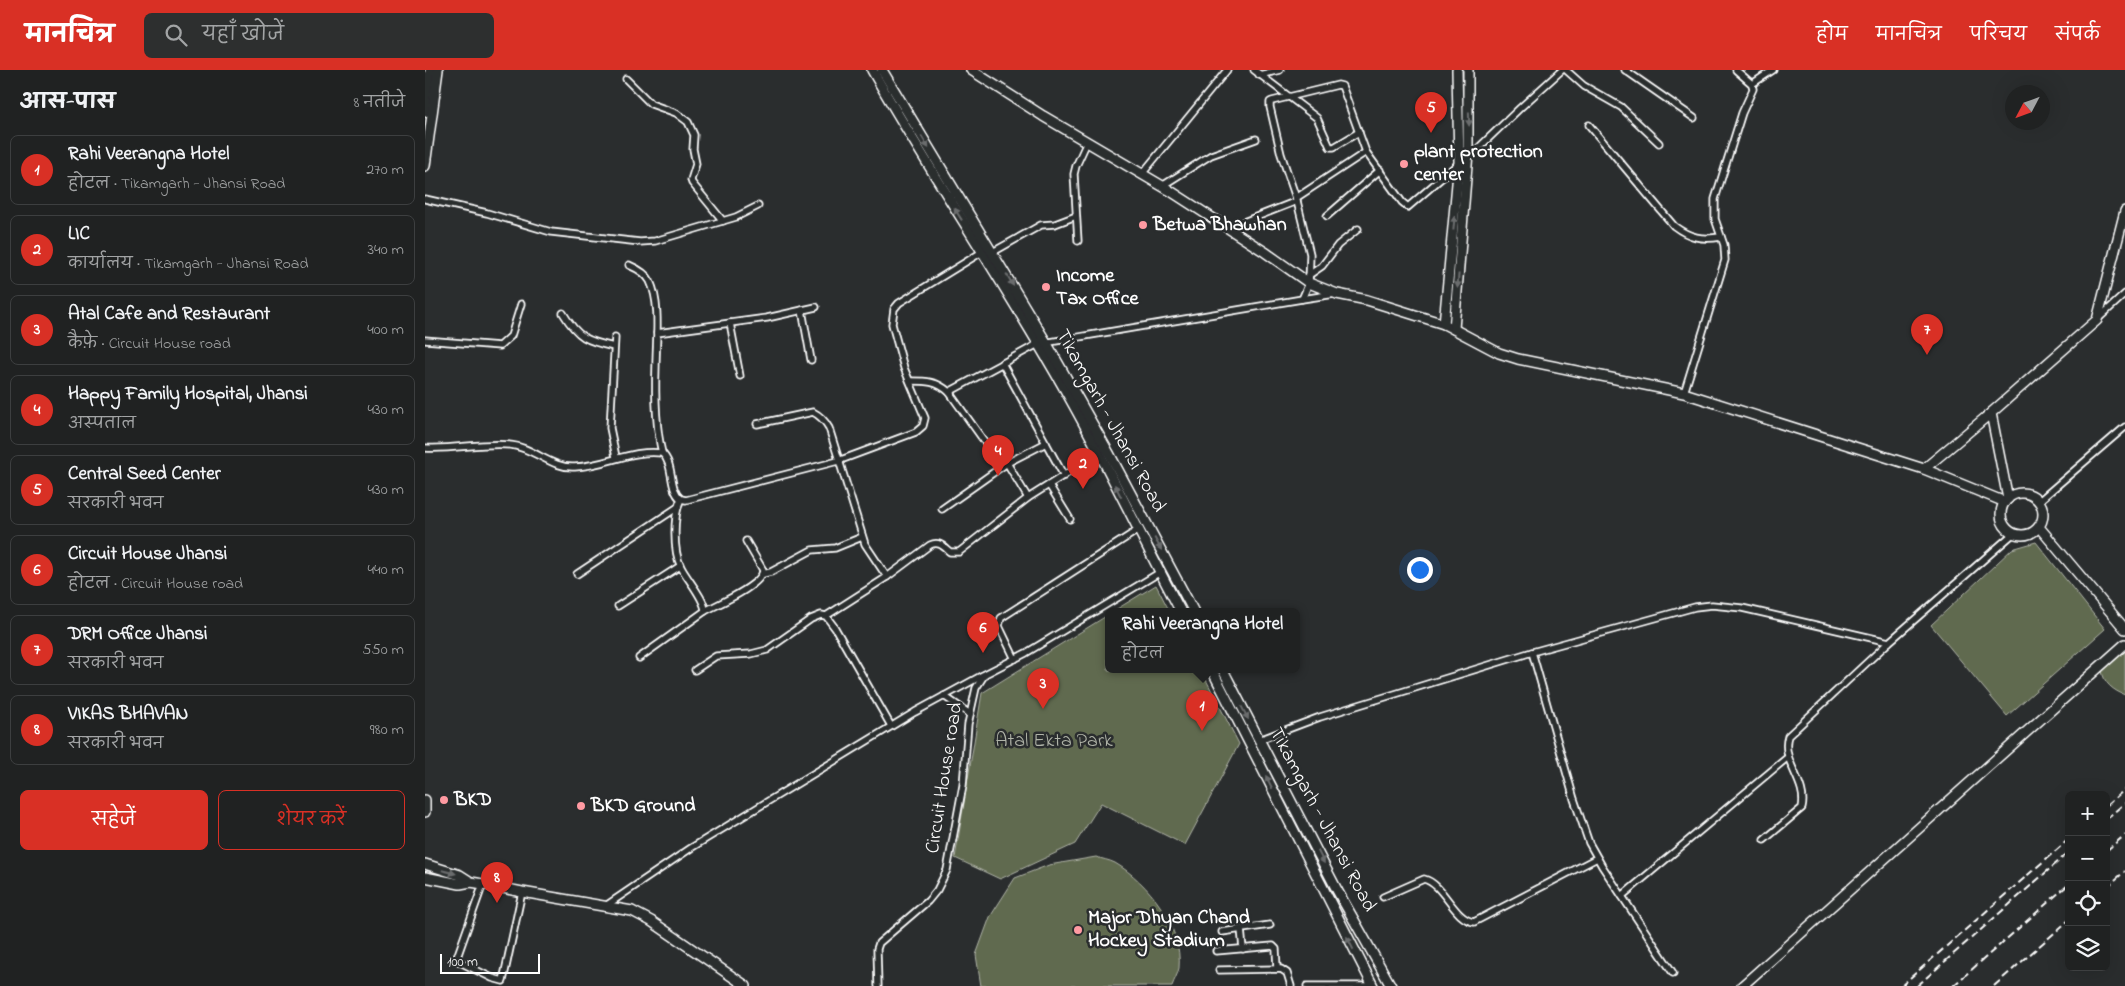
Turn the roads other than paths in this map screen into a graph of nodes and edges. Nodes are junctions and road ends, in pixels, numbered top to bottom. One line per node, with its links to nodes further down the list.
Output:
1 (430, 70): 19 (street)
2 (438, 70): 30 (street)
3 (872, 70): 22 (street, Tikamgarh - Jhansi Road)
4 (882, 70): 20 (street, Tikamgarh - Jhansi Road)
5 (972, 70): 26 (street)
6 (1227, 70): 32 (street)
7 (1254, 70): 15 (street)
8 (1280, 70): 15 (street)
9 (1457, 70): 29 (street)
10 (1468, 70): 29 (street, one-way to 29)
11 (1564, 70): 27 (street); 29 (street)
12 (1625, 70): 21 (street)
13 (1736, 70): 17 (street)
14 (1773, 70): 17 (street)
15 (1259, 75): 18 (street)
16 (626, 79): 40 (street)
17 (1752, 84): 45 (street)
18 (1291, 97): 24 (street); 24 (street); 35 (street)
19 (425, 112)
20 (909, 115): 22 (street); 43 (street, Tikamgarh - Jhansi Road, one-way to 43)
21 (1694, 118)
22 (901, 120): 44 (street, Tikamgarh - Jhansi Road, one-way to 22)
23 (1589, 125): 45 (street)
24 (1359, 132): 28 (street)
25 (1256, 139): 33 (street)
26 (1087, 142): 32 (street); 38 (street)
27 (1659, 143)
28 (1366, 152): 31 (street); 35 (street)
29 (1463, 161): 31 (street); 60 (street, one-way to 29); 61 (street, one-way to 61)
30 (425, 166)
31 (1379, 170): 39 (street)
32 (1142, 174): 33 (street)
33 (1162, 186): 41 (street)
34 (425, 199): 40 (street)
35 (1297, 200): 41 (street); 50 (street)
36 (758, 206): 40 (street)
37 (2125, 211): 58 (street)
38 (1077, 216): 46 (street); 48 (street)
39 (1327, 216)
40 (723, 221)
41 (1228, 228): 50 (street)
42 (1357, 229): 50 (street)
43 (981, 231): 44 (street); 48 (street, Tikamgarh - Jhansi Road)
44 (973, 237): 47 (street, Tikamgarh - Jhansi Road)
45 (1721, 237): 72 (street)
46 (1078, 241)
47 (982, 252): 65 (street, Tikamgarh - Jhansi Road); 70 (street)
48 (993, 252): 65 (street, Tikamgarh - Jhansi Road, one-way to 65)
49 (629, 265): 62 (street)
50 (1309, 279): 51 (street); 53 (street)
51 (1337, 294): 53 (street); 60 (street)
52 (2125, 294): 58 (street)
53 (1302, 299): 65 (street)
54 (521, 304): 64 (street)
55 (816, 307): 56 (street)
56 (801, 310): 59 (street); 67 (street)
57 (563, 313): 66 (street)
58 (2097, 320): 73 (street)
59 (730, 323): 62 (street); 69 (street)
60 (1444, 324): 61 (street)
61 (1454, 329): 72 (street)
62 (657, 333): 79 (street)
63 (615, 337): 66 (street)
64 (425, 340)
65 (1042, 343): 68 (street); 78 (street, Tikamgarh - Jhansi Road)
66 (614, 347): 80 (street)
67 (811, 360)
68 (1002, 363): 71 (street); 76 (street)
69 (740, 376)
70 (911, 381): 71 (street); 81 (street)
71 (949, 392): 82 (street)
72 (1684, 393): 83 (street)
73 (1991, 413): 83 (street); 88 (street)
74 (757, 424): 81 (street)
75 (2125, 427): 89 (street)
76 (1046, 444): 82 (street); 84 (street)
77 (425, 448): 80 (street)
78 (1103, 451): 84 (street); 94 (street, Tikamgarh - Jhansi Road, one-way to 78); 99 (street, Tikamgarh - Jhansi Road, one-way to 99)
79 (662, 452): 80 (street); 87 (street)
80 (616, 457)
81 (838, 462): 87 (street); 96 (street)
82 (1004, 465): 86 (street); 91 (street)
83 (1924, 469): 88 (street)
84 (1064, 476): 85 (street)
85 (1049, 485): 86 (street); 92 (street)
86 (1028, 498): 103 (street)
87 (681, 499): 90 (street)
88 (2006, 500): 89 (street); 95 (street)
89 (2039, 501): 93 (street)
90 (678, 507): 98 (street); 101 (street)
91 (942, 509)
92 (1070, 519)
93 (2039, 527): 95 (street); 109 (street)
94 (1138, 530): 100 (street, Tikamgarh - Jhansi Road); 114 (street)
95 (2014, 533): 110 (street)
96 (862, 536): 102 (street); 103 (street)
97 (746, 541): 102 (street)
98 (680, 566): 104 (street); 107 (street)
99 (1170, 566): 100 (street); 106 (street, Tikamgarh - Jhansi Road)
100 (1159, 572): 105 (street, Tikamgarh - Jhansi Road); 114 (street)
101 (577, 574)
102 (763, 574): 107 (street)
103 (887, 576): 108 (street)
104 (618, 606)
105 (1179, 608)
106 (1192, 608)
107 (705, 611): 113 (street)
108 (826, 616): 115 (street); 121 (street)
109 (2125, 629)
110 (1889, 642): 112 (street); 123 (street)
111 (2125, 644): 155 (street)
112 (1532, 652): 122 (street); 129 (street)
113 (639, 658)
114 (1015, 659): 118 (street)
115 (695, 670)
116 (1213, 673): 125 (street, Tikamgarh - Jhansi Road, one-way to 116)
117 (1225, 673): 122 (street, Tikamgarh - Jhansi Road, one-way to 122)
118 (985, 674): 119 (street); 120 (street, Circuit House road)
119 (944, 696): 120 (street); 121 (street)
120 (970, 714): 149 (street, Circuit House road)
121 (891, 726): 137 (street)
122 (1259, 740): 124 (street, Tikamgarh - Jhansi Road)
123 (1788, 757): 128 (street); 135 (street)
124 (1288, 793): 125 (street); 154 (street, Tikamgarh - Jhansi Road, one-way to 154)
125 (1277, 798): 153 (street, Tikamgarh - Jhansi Road, one-way to 125)
126 (425, 800): 127 (street)
127 (425, 812)
128 (1764, 840)
129 (1597, 858): 135 (street); 136 (street)
130 (425, 864): 132 (street, one-way to 132)
131 (425, 877): 132 (street)
132 (471, 882): 133 (street)
133 (483, 884): 134 (street); 146 (street)
134 (522, 892): 137 (street); 146 (street)
135 (1622, 896): 145 (street)
136 (1383, 897)
137 (607, 905): 148 (street)
138 (1270, 925): 139 (street)
139 (1241, 929): 140 (street); 141 (street)
140 (1222, 932)
141 (1243, 949): 142 (street); 143 (street)
142 (1217, 952)
143 (1277, 968): 144 (street); 150 (street)
144 (1219, 970)
145 (1673, 973)
146 (492, 978): 147 (street)
147 (490, 986)
148 (746, 986)
149 (878, 986)
150 (1291, 986)
151 (1307, 986): 152 (street)
152 (1367, 986)
153 (1373, 986)
154 (1391, 986)
155 (1742, 986)

